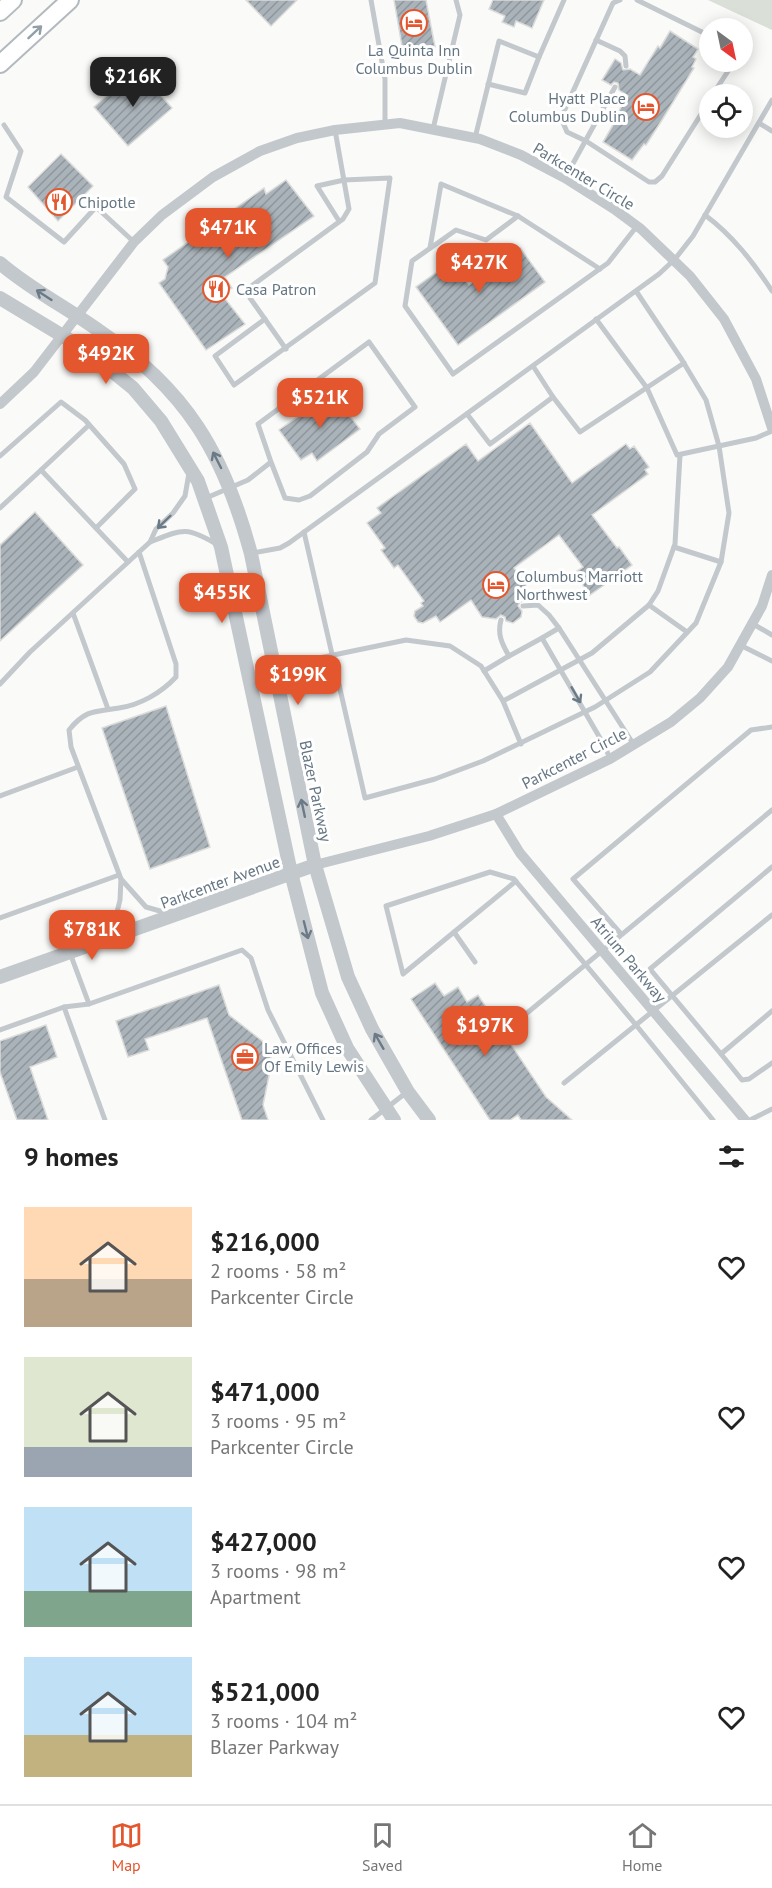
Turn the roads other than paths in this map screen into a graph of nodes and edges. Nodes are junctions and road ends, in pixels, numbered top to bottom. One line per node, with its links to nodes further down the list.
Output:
1 (14, 0): 8 (main road)
2 (70, 0): 12 (main road, one-way to 2)
3 (371, 0): 20 (lane)
4 (456, 0): 21 (lane)
5 (564, 0): 11 (lane)
6 (620, 0): 10 (lane)
7 (637, 0): 9 (lane)
8 (0, 12)
9 (699, 31)
10 (596, 40): 13 (lane); 25 (lane)
11 (539, 57): 14 (lane); 14 (lane)
12 (0, 64)
13 (626, 66)
14 (488, 84): 24 (lane)
15 (615, 87): 25 (lane)
16 (772, 100): 18 (lane)
17 (699, 117): 25 (lane)
18 (759, 123): 23 (lane); 28 (lane)
19 (4, 125): 32 (lane)
20 (385, 125): 21 (street, Parkcenter Circle); 22 (street, Parkcenter Circle)
21 (433, 129): 24 (street, Parkcenter Circle)
22 (335, 130): 27 (lane); 32 (street, Parkcenter Circle)
23 (772, 131)
24 (475, 138): 26 (street, Parkcenter Circle)
25 (586, 141): 26 (lane)
26 (564, 178): 31 (street, Parkcenter Circle)
27 (344, 180): 30 (lane); 30 (lane); 44 (lane)
28 (705, 215): 34 (lane); 38 (lane)
29 (519, 216): 33 (lane); 33 (lane); 36 (lane)
30 (339, 221): 41 (lane)
31 (637, 226): 34 (street, Parkcenter Circle); 36 (lane)
32 (134, 242): 40 (street, Parkcenter Circle)
33 (430, 248): 36 (lane)
34 (675, 260): 37 (lane); 52 (street, Parkcenter Circle)
35 (0, 263): 40 (street, Blazer Parkway, one-way to 35)
36 (600, 269)
37 (636, 291): 42 (lane); 45 (lane)
38 (772, 291)
39 (3, 302): 43 (street)
40 (77, 316): 43 (street, Parkcenter Circle); 59 (street, Blazer Parkway, one-way to 40)
41 (265, 319): 44 (lane); 44 (lane)
42 (597, 320): 46 (lane); 47 (lane)
43 (63, 335): 49 (street, Parkcenter Circle); 57 (street)
44 (286, 349)
45 (684, 363): 47 (lane); 53 (lane)
46 (532, 366): 48 (lane); 50 (lane)
47 (647, 388): 48 (lane); 54 (lane)
48 (552, 397): 50 (lane)
49 (0, 404)
50 (467, 414): 63 (lane)
51 (89, 425): 55 (lane); 58 (lane); 62 (lane)
52 (772, 429): 53 (lane)
53 (719, 446): 54 (lane); 70 (lane)
54 (680, 455): 66 (lane)
55 (0, 456)
56 (272, 462): 56 (lane); 59 (lane)
57 (189, 464): 60 (street); 64 (lane, one-way to 64)
58 (41, 470): 61 (lane); 62 (lane)
59 (231, 489): 60 (lane); 68 (street, Blazer Parkway)
60 (206, 498): 65 (street)
61 (0, 508)
62 (96, 528): 69 (lane)
63 (304, 532): 68 (lane); 82 (lane)
64 (150, 542): 65 (lane); 67 (lane)
65 (221, 547): 104 (street)
66 (674, 547): 70 (lane); 72 (lane)
67 (139, 552): 69 (lane); 92 (lane)
68 (251, 554): 86 (street, Blazer Parkway)
69 (128, 562): 74 (lane)
70 (721, 562): 78 (lane)
71 (772, 575): 76 (street, Parkcenter Circle)
72 (649, 605): 78 (lane); 84 (lane)
73 (523, 606): 77 (lane)
74 (73, 613): 89 (lane); 92 (lane)
75 (501, 620): 83 (lane)
76 (752, 623): 79 (lane); 81 (street, Parkcenter Circle)
77 (559, 628): 80 (lane); 84 (lane)
78 (687, 633): 91 (lane)
79 (772, 635)
80 (542, 638): 83 (lane); 88 (lane)
81 (740, 645): 85 (lane); 96 (street, Parkcenter Circle)
82 (332, 656): 86 (lane); 87 (lane); 95 (lane)
83 (509, 656): 87 (lane)
84 (580, 659): 88 (lane); 91 (lane)
85 (772, 661)
86 (274, 666): 102 (street, Blazer Parkway, one-way to 86)
87 (484, 670): 90 (lane)
88 (561, 670): 90 (lane); 93 (lane, one-way to 93)
89 (0, 684)
90 (503, 701): 95 (lane)
91 (606, 701): 93 (lane); 96 (lane)
92 (108, 709): 98 (lane)
93 (586, 712): 95 (lane); 97 (lane)
94 (772, 727): 111 (lane)
95 (521, 744)
96 (634, 745): 97 (street, Parkcenter Circle)
97 (610, 759): 101 (street, Parkcenter Circle)
98 (78, 767): 99 (lane); 105 (lane)
99 (0, 796)
100 (772, 810): 111 (lane)
101 (496, 814): 102 (street, Parkcenter Circle); 113 (street, Atrium Parkway)
102 (315, 865): 104 (street, Parkcenter Avenue); 129 (street, Blazer Parkway, one-way to 102)
103 (772, 867): 118 (lane)
104 (291, 873): 107 (street, Parkcenter Avenue); 131 (street, one-way to 131)
105 (120, 877): 107 (lane); 109 (lane); 112 (lane)
106 (516, 881): 110 (lane); 110 (lane); 116 (lane)
107 (174, 915): 112 (street, Parkcenter Avenue)
108 (772, 915): 118 (lane)
109 (0, 918)
110 (454, 932): 115 (lane)
111 (621, 934): 113 (lane)
112 (110, 938): 114 (street, Parkcenter Avenue)
113 (602, 950): 116 (lane); 121 (street, Atrium Parkway)
114 (70, 952): 117 (street, Parkcenter Avenue); 119 (lane)
115 (475, 962)
116 (586, 965): 123 (lane); 124 (lane)
117 (0, 977)
118 (673, 996): 121 (lane); 126 (lane)
119 (89, 1004): 120 (lane); 133 (lane)
120 (64, 1007): 125 (lane); 132 (lane)
121 (654, 1011): 124 (lane); 137 (street, Atrium Parkway)
122 (772, 1011): 126 (lane)
123 (515, 1023)
124 (636, 1025): 128 (lane); 136 (lane)
125 (0, 1030)
126 (722, 1054): 127 (lane)
127 (772, 1063)
128 (564, 1083)
129 (408, 1092): 131 (lane); 135 (street, Blazer Parkway)
130 (772, 1109): 138 (lane)
131 (389, 1114): 134 (lane)
132 (105, 1120)
133 (322, 1120)
134 (371, 1120)
135 (429, 1120)
136 (712, 1120)
137 (745, 1120)
138 (750, 1120)

